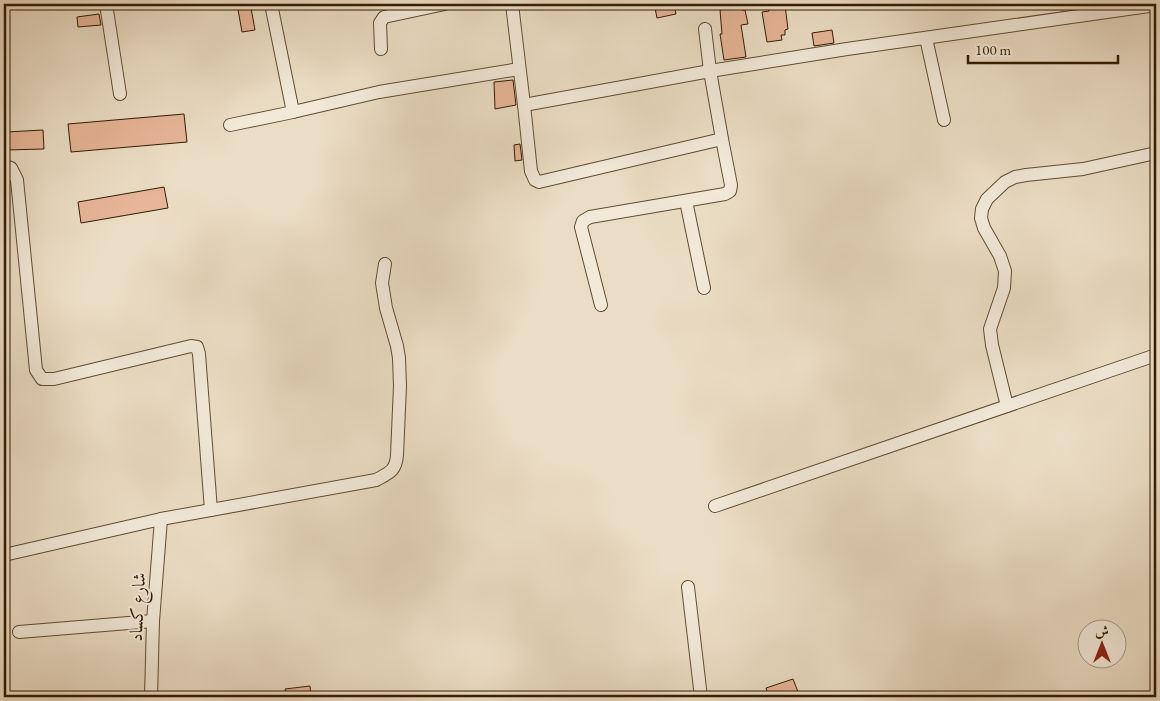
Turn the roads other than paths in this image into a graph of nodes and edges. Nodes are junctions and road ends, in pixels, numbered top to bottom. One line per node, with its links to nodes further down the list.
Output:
1 (106, 4): 11 (street)
2 (271, 4): 13 (street)
3 (444, 4): 8 (street)
4 (512, 4): 9 (street)
5 (1156, 4): 7 (street)
6 (705, 29): 10 (street)
7 (926, 38): 10 (street); 14 (street)
8 (381, 49)
9 (519, 69): 12 (street); 13 (street)
10 (710, 70): 12 (street); 16 (street)
11 (120, 94)
12 (524, 105): 16 (street)
13 (294, 112): 15 (street)
14 (944, 120)
15 (230, 125)
16 (722, 139): 19 (street)
17 (1156, 153): 24 (street)
18 (4, 166): 26 (street)
19 (686, 201): 21 (street); 22 (street)
20 (385, 264): 26 (street)
21 (704, 288)
22 (601, 305)
23 (1156, 355): 24 (street)
24 (1006, 406): 25 (street)
25 (715, 506)
26 (211, 510): 27 (street)
27 (161, 519): 28 (street); 30 (street, شارع كساد)
28 (4, 555)
29 (688, 587): 33 (street)
30 (154, 621): 31 (street); 32 (street, شارع كساد)
31 (19, 632)
32 (151, 697)
33 (701, 697)

